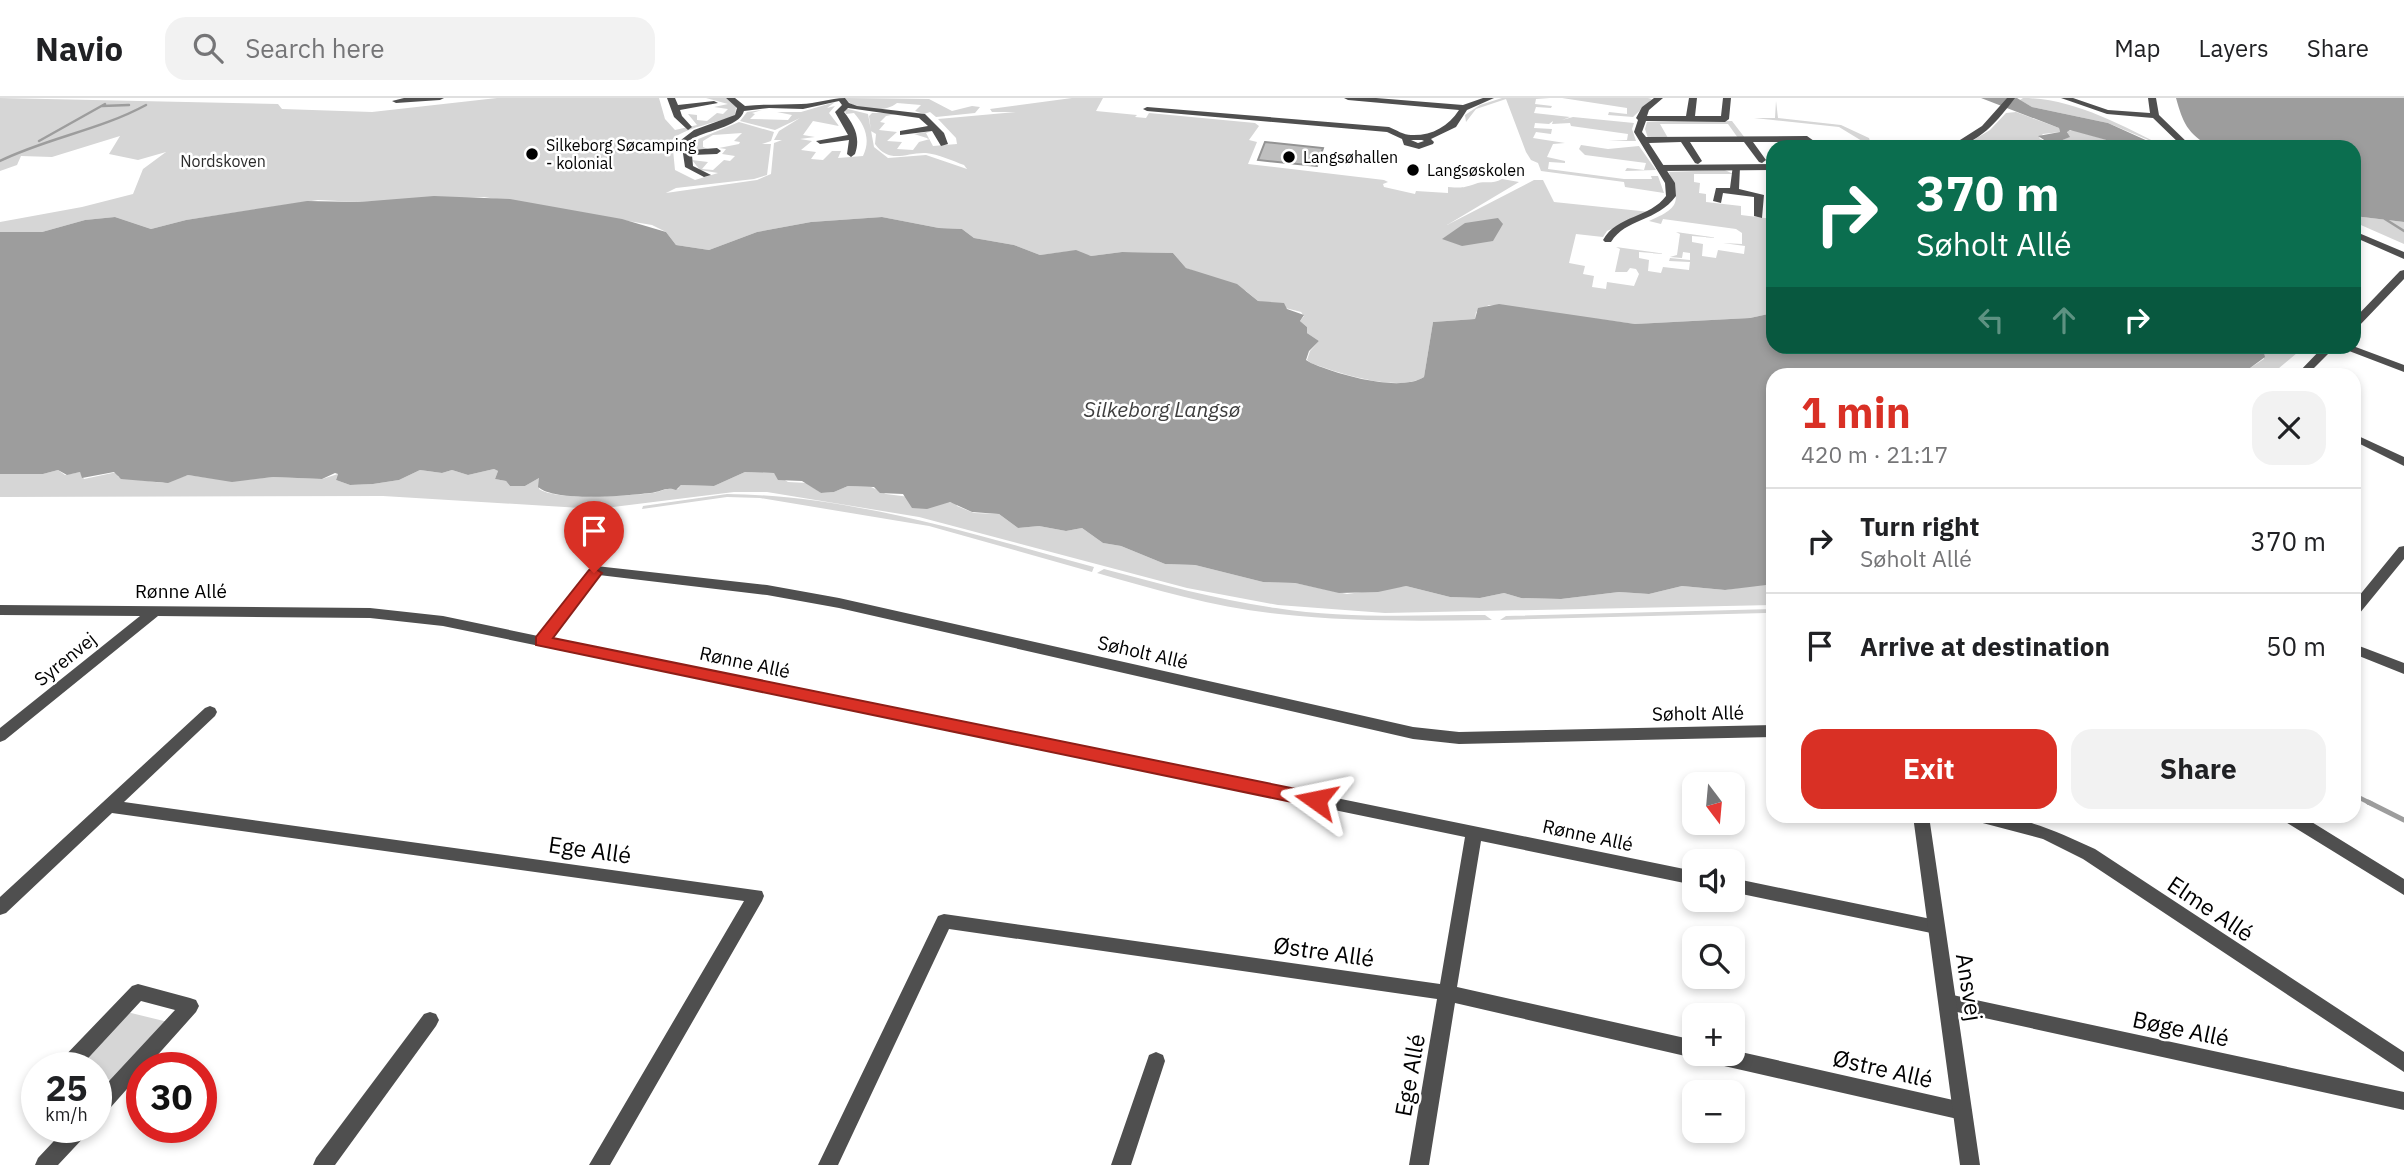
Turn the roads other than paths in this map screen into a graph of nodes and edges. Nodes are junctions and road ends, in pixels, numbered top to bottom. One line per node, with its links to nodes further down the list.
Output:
1 (440, 98): 14 (street)
2 (671, 98): 16 (street)
3 (730, 98): 18 (street)
4 (1153, 98): 17 (street)
5 (1348, 98): 17 (street)
6 (1490, 98): 17 (street)
7 (1660, 98): 20 (street)
8 (1693, 98): 21 (street)
9 (1727, 98): 21 (street)
10 (2011, 98): 30 (street)
11 (2065, 98): 19 (street)
12 (2152, 98): 19 (street)
13 (843, 100): 18 (street); 23 (street); 25 (street)
14 (396, 101)
15 (714, 103): 16 (street)
16 (677, 108): 22 (street)
17 (1464, 108)
18 (741, 110): 35 (street)
19 (2155, 116): 31 (street)
20 (1640, 118): 21 (street); 26 (street)
21 (1690, 119)
22 (688, 127)
23 (933, 128): 24 (street); 33 (street)
24 (903, 133)
25 (852, 137): 32 (street); 36 (street)
26 (1641, 140): 27 (street); 41 (street)
27 (1684, 140): 28 (street); 38 (street)
28 (1746, 140): 29 (street); 37 (street)
29 (1808, 140)
30 (1965, 140)
31 (2181, 140)
32 (820, 141)
33 (944, 144)
34 (717, 151): 35 (street)
35 (689, 153): 42 (street)
36 (851, 154)
37 (1762, 160)
38 (1698, 161)
39 (1736, 167): 40 (street); 41 (street); 43 (street)
40 (1766, 167)
41 (1660, 168): 48 (street)
42 (707, 175)
43 (1734, 191): 44 (street); 45 (street)
44 (1718, 201)
45 (1759, 216)
46 (2361, 230): 49 (street)
47 (2361, 237): 50 (street)
48 (1608, 240)
49 (2404, 249)
50 (2404, 256)
51 (2404, 274): 52 (street)
52 (2361, 318)
53 (2361, 353): 56 (street)
54 (2323, 354): 55 (street)
55 (2308, 368)
56 (2404, 369)
57 (2361, 440): 58 (street)
58 (2404, 462)
59 (2404, 550): 60 (street)
60 (2361, 602)
61 (0, 610): 62 (street, Rønne Allé)
62 (153, 612): 63 (street, Rønne Allé); 68 (street, Syrenvej)
63 (542, 641): 67 (street, Søholt Allé); 73 (street, Rønne Allé)
64 (2361, 652): 65 (street)
65 (2404, 669)
66 (210, 712): 69 (street)
67 (1766, 731)
68 (0, 736)
69 (109, 806): 77 (street); 93 (street, Ege Allé)
70 (1922, 823): 78 (street, Ansvej)
71 (2007, 823): 86 (street, Elme Allé)
72 (2301, 823): 76 (street)
73 (1474, 832): 74 (street, Rønne Allé); 79 (street)
74 (1682, 875)
75 (1745, 888): 78 (street)
76 (2404, 888)
77 (0, 908)
78 (1936, 927): 80 (street, Ansvej)
79 (1448, 993): 82 (street, Østre Allé); 94 (street, Østre Allé); 96 (street, Ege Allé)
80 (1948, 1002): 88 (street, Bøge Allé); 89 (street, Ansvej)
81 (430, 1020): 92 (street)
82 (1682, 1046)
83 (81, 1052): 87 (street)
84 (1156, 1060): 95 (street)
85 (1745, 1062): 89 (street, Østre Allé)
86 (2404, 1063)
87 (112, 1090)
88 (2404, 1101)
89 (1962, 1111): 97 (street, Ansvej)
90 (65, 1143): 91 (street)
91 (45, 1165)
92 (323, 1165)
93 (599, 1165)
94 (828, 1165)
95 (1121, 1165)
96 (1419, 1165)
97 (1970, 1165)

